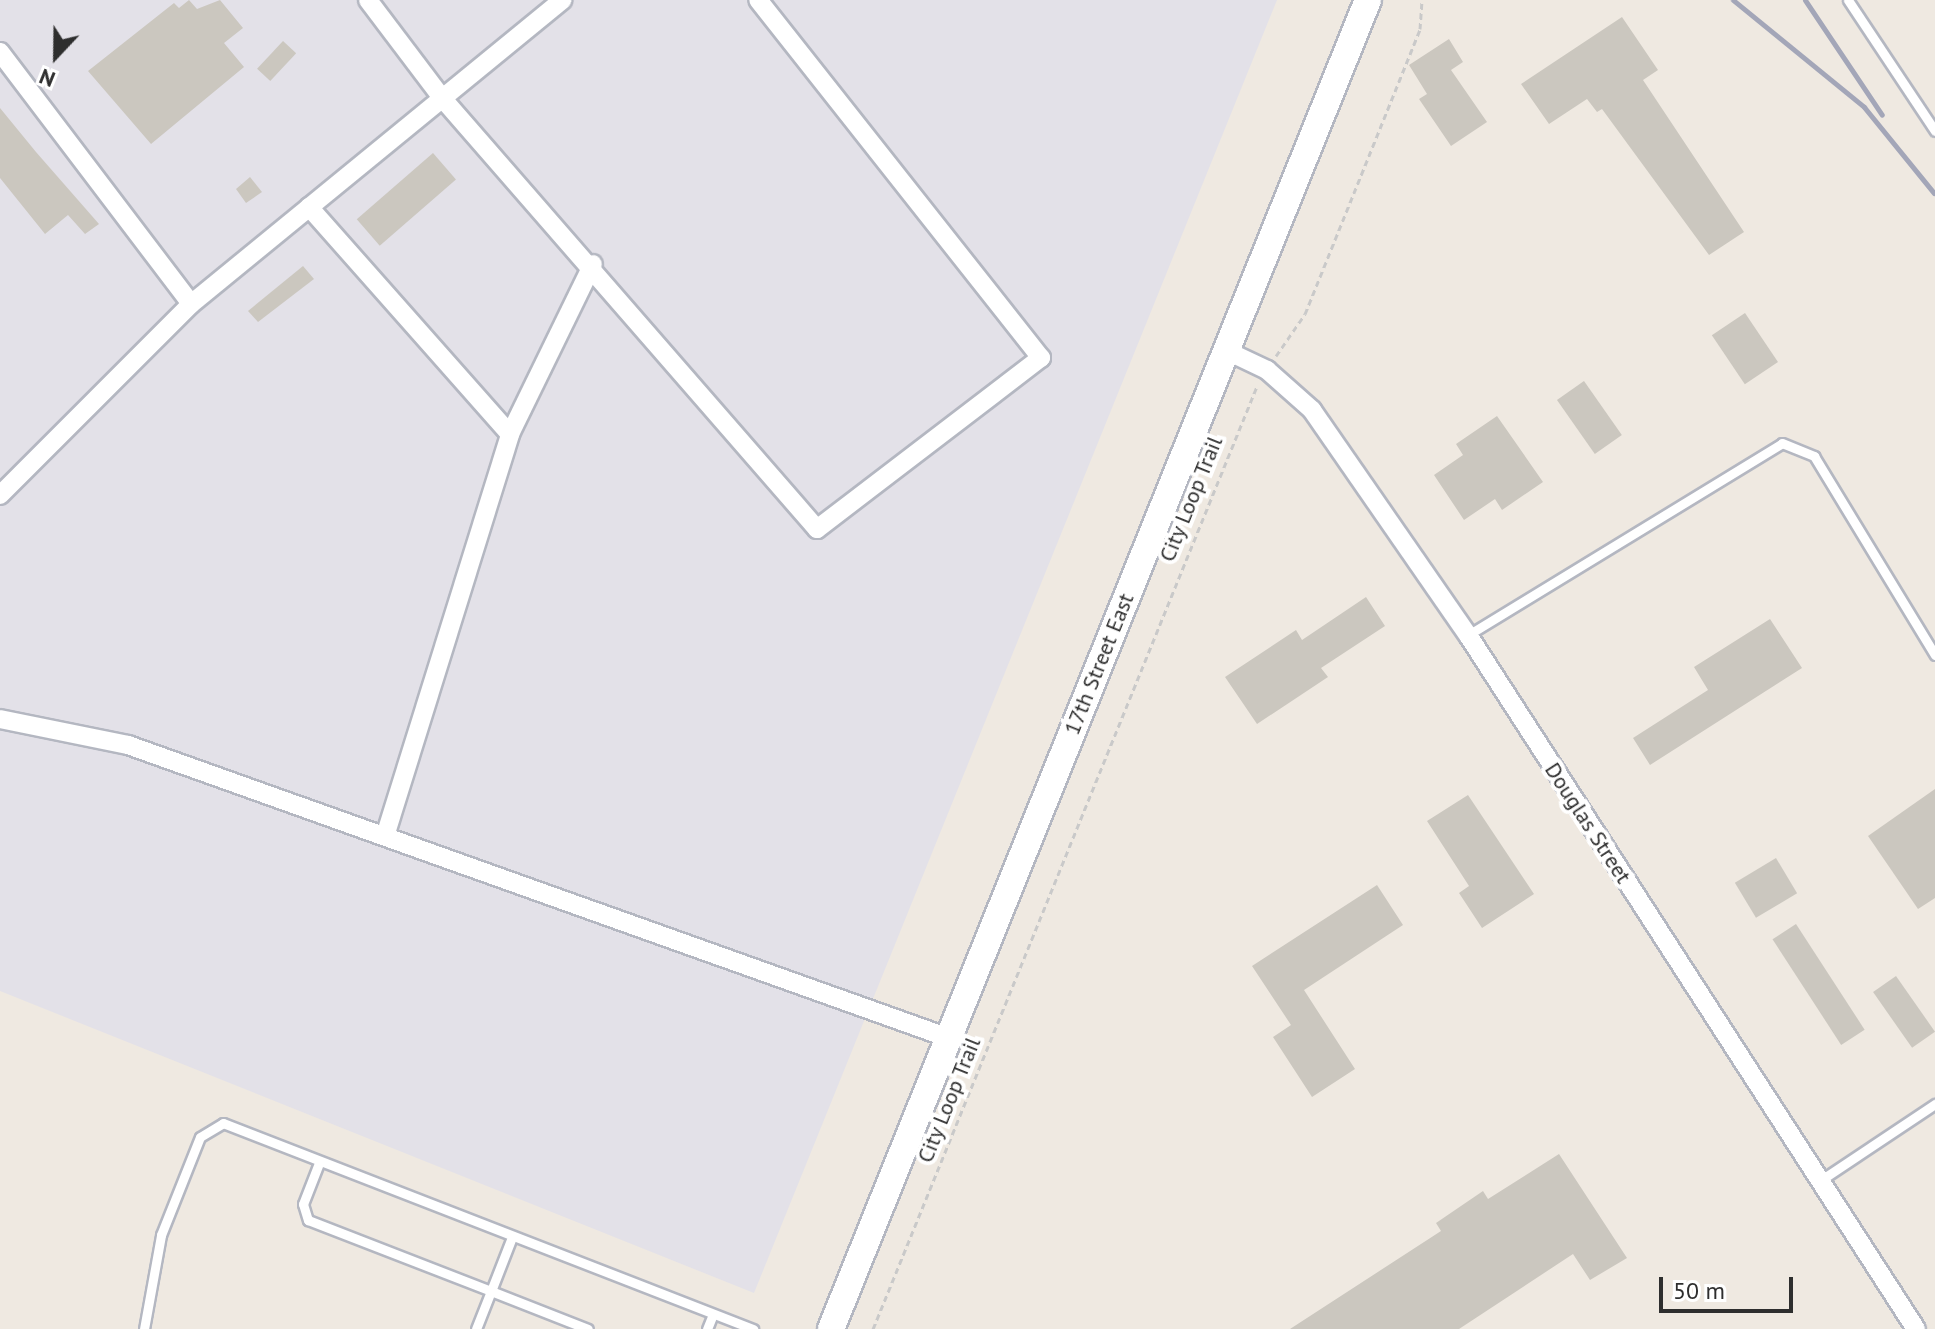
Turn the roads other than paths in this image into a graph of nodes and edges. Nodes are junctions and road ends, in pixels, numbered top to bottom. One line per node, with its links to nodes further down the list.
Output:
1 (368, 0): 7 (street)
2 (563, 0): 7 (street)
3 (758, 0): 10 (street)
4 (1368, 0): 12 (main road, 17th Street East)
5 (1848, 0): 8 (lane)
6 (0, 52): 11 (street)
7 (443, 99): 9 (street); 10 (street)
8 (1935, 131)
9 (309, 207): 11 (street); 13 (street)
10 (593, 264): 13 (street)
11 (191, 304): 14 (street)
12 (1225, 350): 15 (street, Douglas Street); 19 (main road, 17th Street East)
13 (510, 434): 18 (street)
14 (0, 495)
15 (1468, 635): 16 (lane); 22 (street, Douglas Street)
16 (1935, 655)
17 (0, 719): 18 (street)
18 (386, 833): 19 (street)
19 (949, 1038): 31 (main road, 17th Street East)
20 (1935, 1104): 22 (lane)
21 (319, 1163): 23 (lane); 24 (lane); 26 (lane)
22 (1818, 1182): 32 (street, Douglas Street)
23 (512, 1237): 24 (lane); 25 (lane)
24 (491, 1291): 27 (lane); 28 (lane)
25 (713, 1314): 29 (lane); 30 (lane)
26 (144, 1329)
27 (476, 1329)
28 (588, 1329)
29 (707, 1329)
30 (753, 1329)
31 (831, 1329)
32 (1916, 1329)

